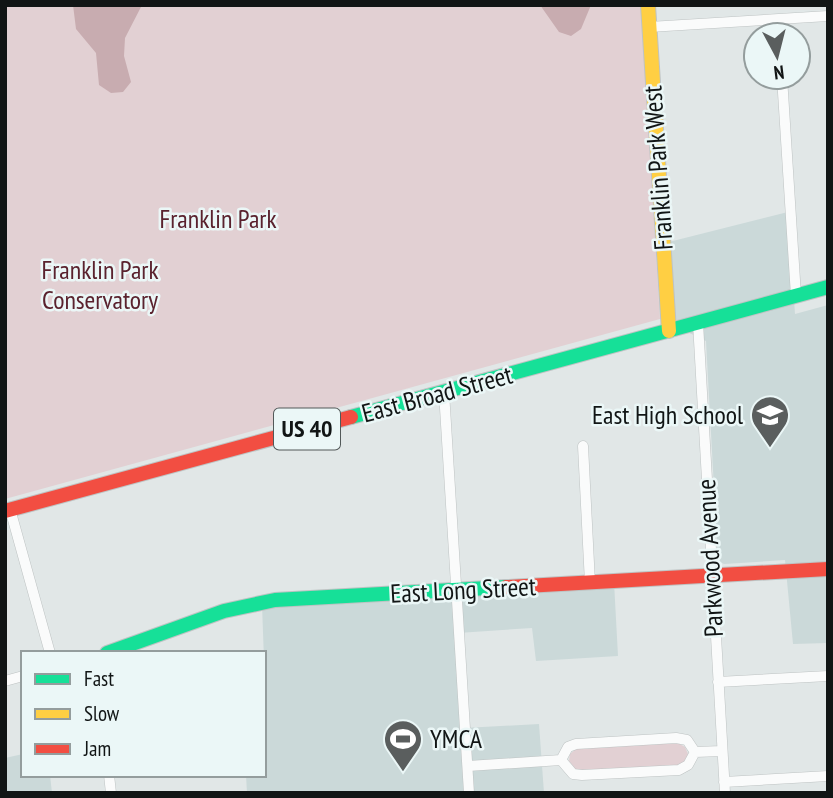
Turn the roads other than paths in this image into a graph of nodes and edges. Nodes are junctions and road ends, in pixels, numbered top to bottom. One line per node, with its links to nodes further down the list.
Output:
1 (648, 5): 4 (street, Franklin Park West)
2 (828, 16): 3 (street)
3 (779, 19): 4 (street)
4 (649, 27): 9 (street, Franklin Park West)
5 (783, 91): 7 (street)
6 (828, 287): 7 (street, East Broad Street / US 40)
7 (796, 296): 8 (street, East Broad Street / US 40)
8 (698, 323): 9 (street, East Broad Street / US 40); 14 (street, Parkwood Avenue)
9 (669, 331): 10 (street, East Broad Street / US 40)
10 (444, 392): 12 (street, East Broad Street / US 40); 16 (street)
11 (583, 446): 15 (street)
12 (8, 510): 17 (street)
13 (828, 569): 14 (street, East Long Street)
14 (711, 576): 15 (street, East Long Street); 20 (street, Parkwood Avenue)
15 (590, 583): 16 (street, East Long Street)
16 (457, 591): 18 (street, East Long Street); 24 (street)
17 (49, 651)
18 (112, 651)
19 (828, 676): 20 (street)
20 (718, 682): 21 (street, Parkwood Avenue)
21 (722, 751): 22 (street); 26 (street, Parkwood Avenue)
22 (695, 752): 23 (street); 23 (street)
23 (561, 760): 24 (street)
24 (468, 766): 27 (street)
25 (828, 776): 26 (street)
26 (724, 788)
27 (470, 793)

